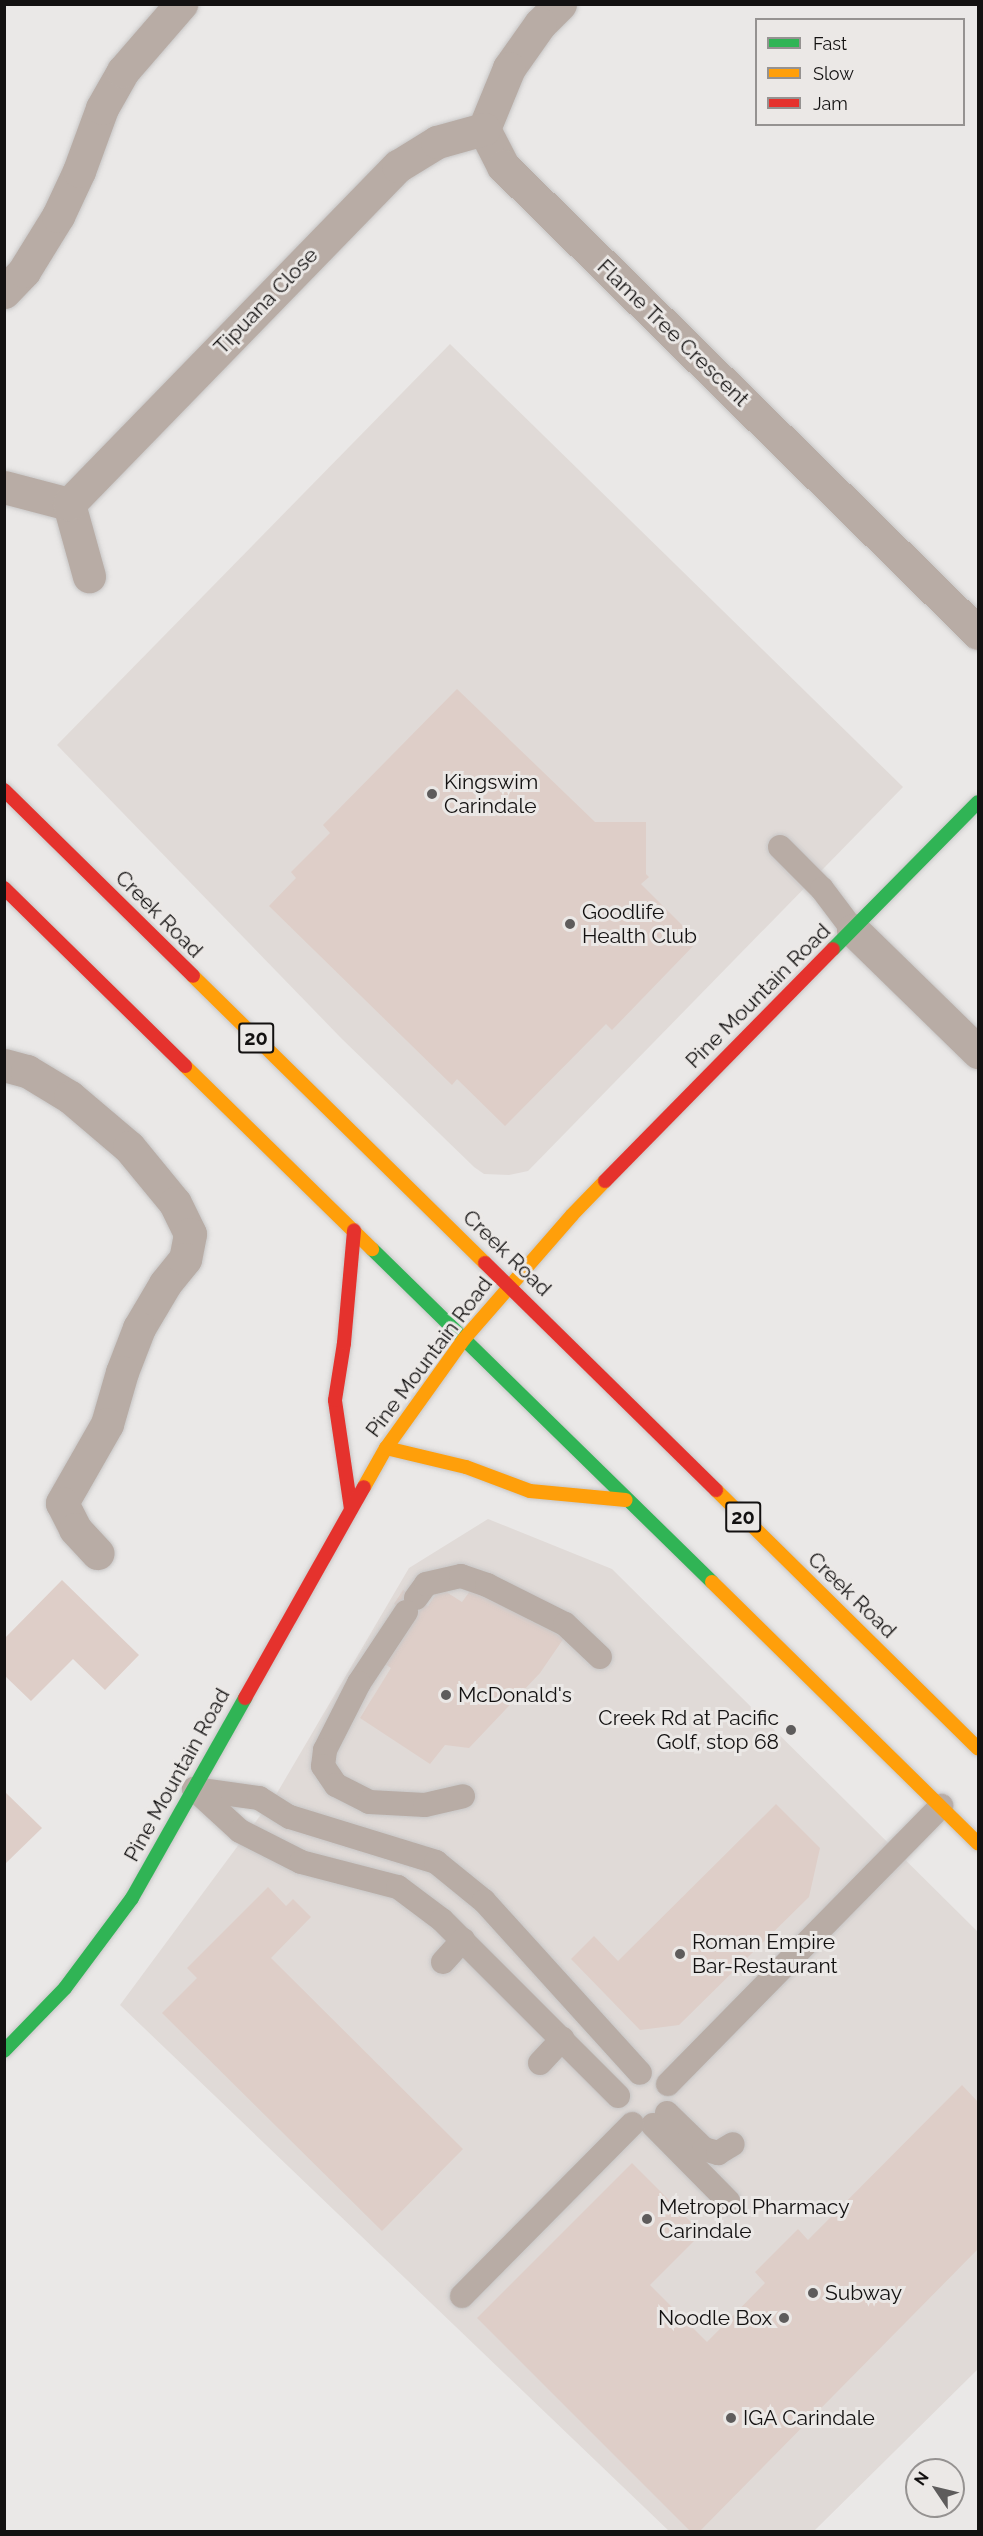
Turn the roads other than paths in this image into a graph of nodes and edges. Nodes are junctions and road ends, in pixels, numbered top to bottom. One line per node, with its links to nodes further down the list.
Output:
1 (181, 4): 4 (street)
2 (560, 4): 3 (street)
3 (484, 129): 6 (street, Tipuana Close); 8 (street, Flame Tree Crescent)
4 (4, 292)
5 (4, 487): 6 (street)
6 (69, 504): 7 (street)
7 (89, 576)
8 (978, 633)
9 (4, 790): 17 (main road, Creek Road / 20)
10 (978, 802): 13 (main road, Pine Mountain Road)
11 (780, 847): 13 (lane)
12 (4, 888): 16 (main road)
13 (853, 930): 14 (street); 17 (main road, Pine Mountain Road)
14 (978, 1052)
15 (4, 1065): 22 (street)
16 (354, 1230): 18 (main road); 21 (main road)
17 (509, 1285): 18 (main road, Pine Mountain Road); 24 (main road, Creek Road / 20)
18 (464, 1339): 19 (main road, Pine Mountain Road); 20 (main road)
19 (386, 1448): 20 (main road); 21 (main road, Pine Mountain Road)
20 (626, 1500): 27 (main road)
21 (351, 1509): 25 (main road, Pine Mountain Road)
22 (97, 1553)
23 (600, 1658): 26 (lane)
24 (978, 1748)
25 (194, 1789): 29 (lane); 32 (main road, Pine Mountain Road); 34 (lane)
26 (463, 1796)
27 (941, 1806): 28 (main road); 35 (lane)
28 (978, 1843)
29 (463, 1940): 30 (lane); 31 (lane)
30 (443, 1962)
31 (562, 2039): 33 (lane); 36 (lane)
32 (4, 2051)
33 (540, 2063)
34 (640, 2073)
35 (668, 2085)
36 (618, 2096)
37 (651, 2121): 38 (lane); 39 (lane); 40 (lane)
38 (733, 2144)
39 (728, 2201)
40 (462, 2296)

